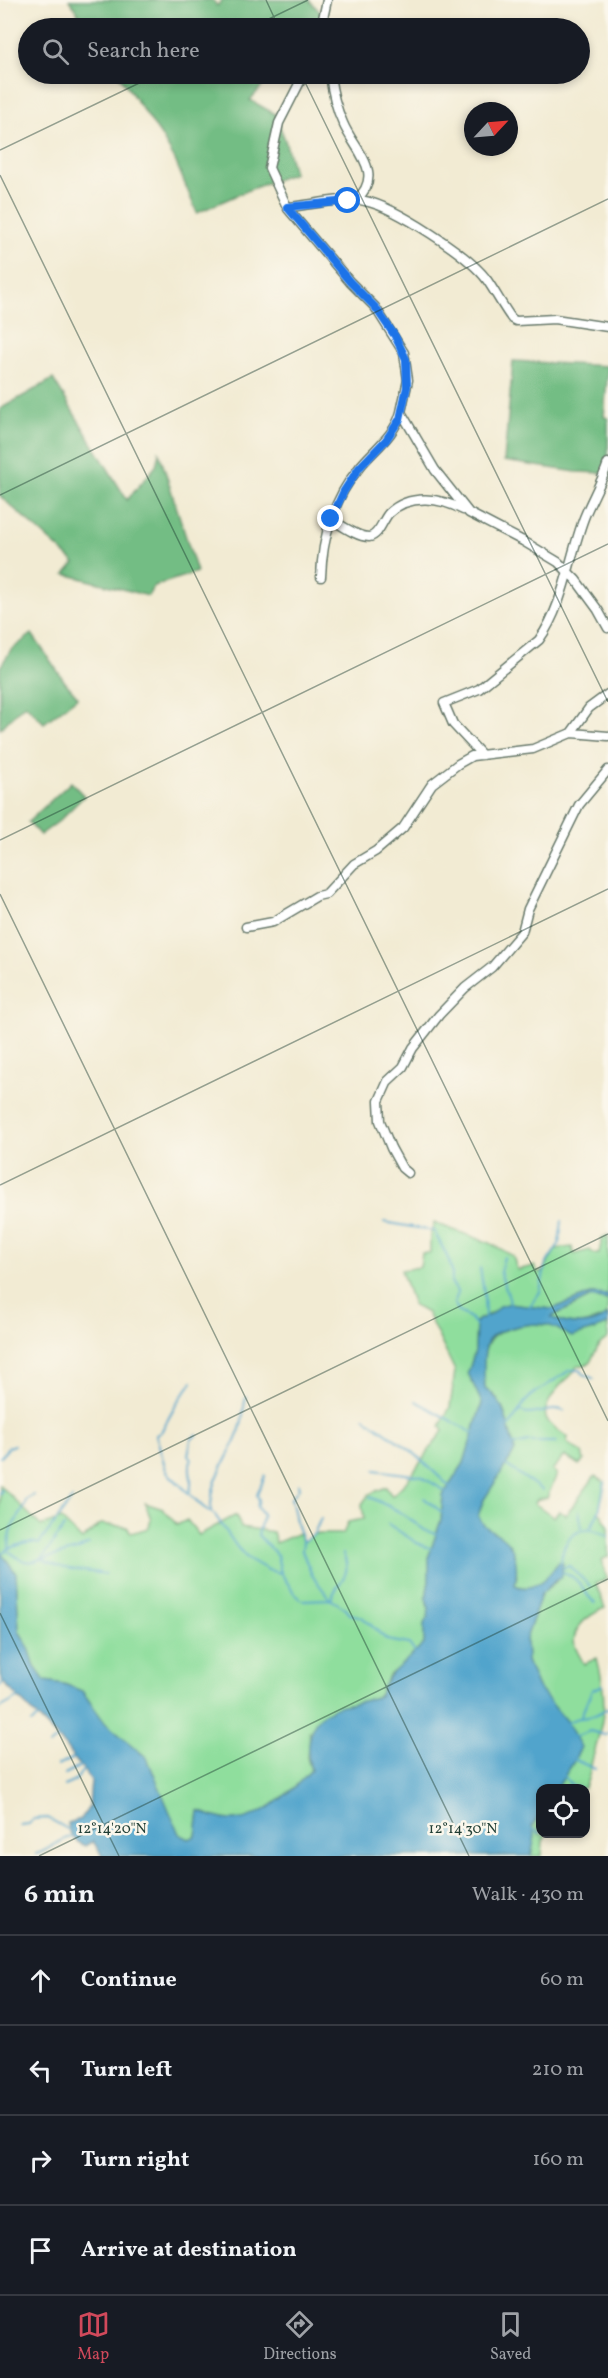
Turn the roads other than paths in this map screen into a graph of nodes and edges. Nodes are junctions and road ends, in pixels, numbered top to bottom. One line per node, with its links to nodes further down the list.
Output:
1 (327, 0): 2 (street)
2 (323, 18)
3 (299, 84): 6 (street)
4 (332, 84): 5 (street)
5 (356, 200): 6 (street); 7 (street)
6 (287, 207): 8 (street)
7 (608, 327)
8 (401, 412): 10 (street); 11 (street)
9 (608, 463): 12 (street)
10 (469, 513): 11 (street); 12 (street)
11 (331, 519): 13 (street)
12 (567, 571): 14 (street); 20 (street)
13 (321, 577)
14 (598, 610): 15 (street); 16 (street)
15 (608, 616)
16 (608, 628)
17 (608, 694): 18 (street)
18 (572, 733): 19 (street); 20 (street)
19 (608, 736)
20 (482, 754): 23 (street)
21 (608, 762): 22 (street)
22 (606, 773): 24 (street)
23 (246, 927)
24 (408, 1173)

